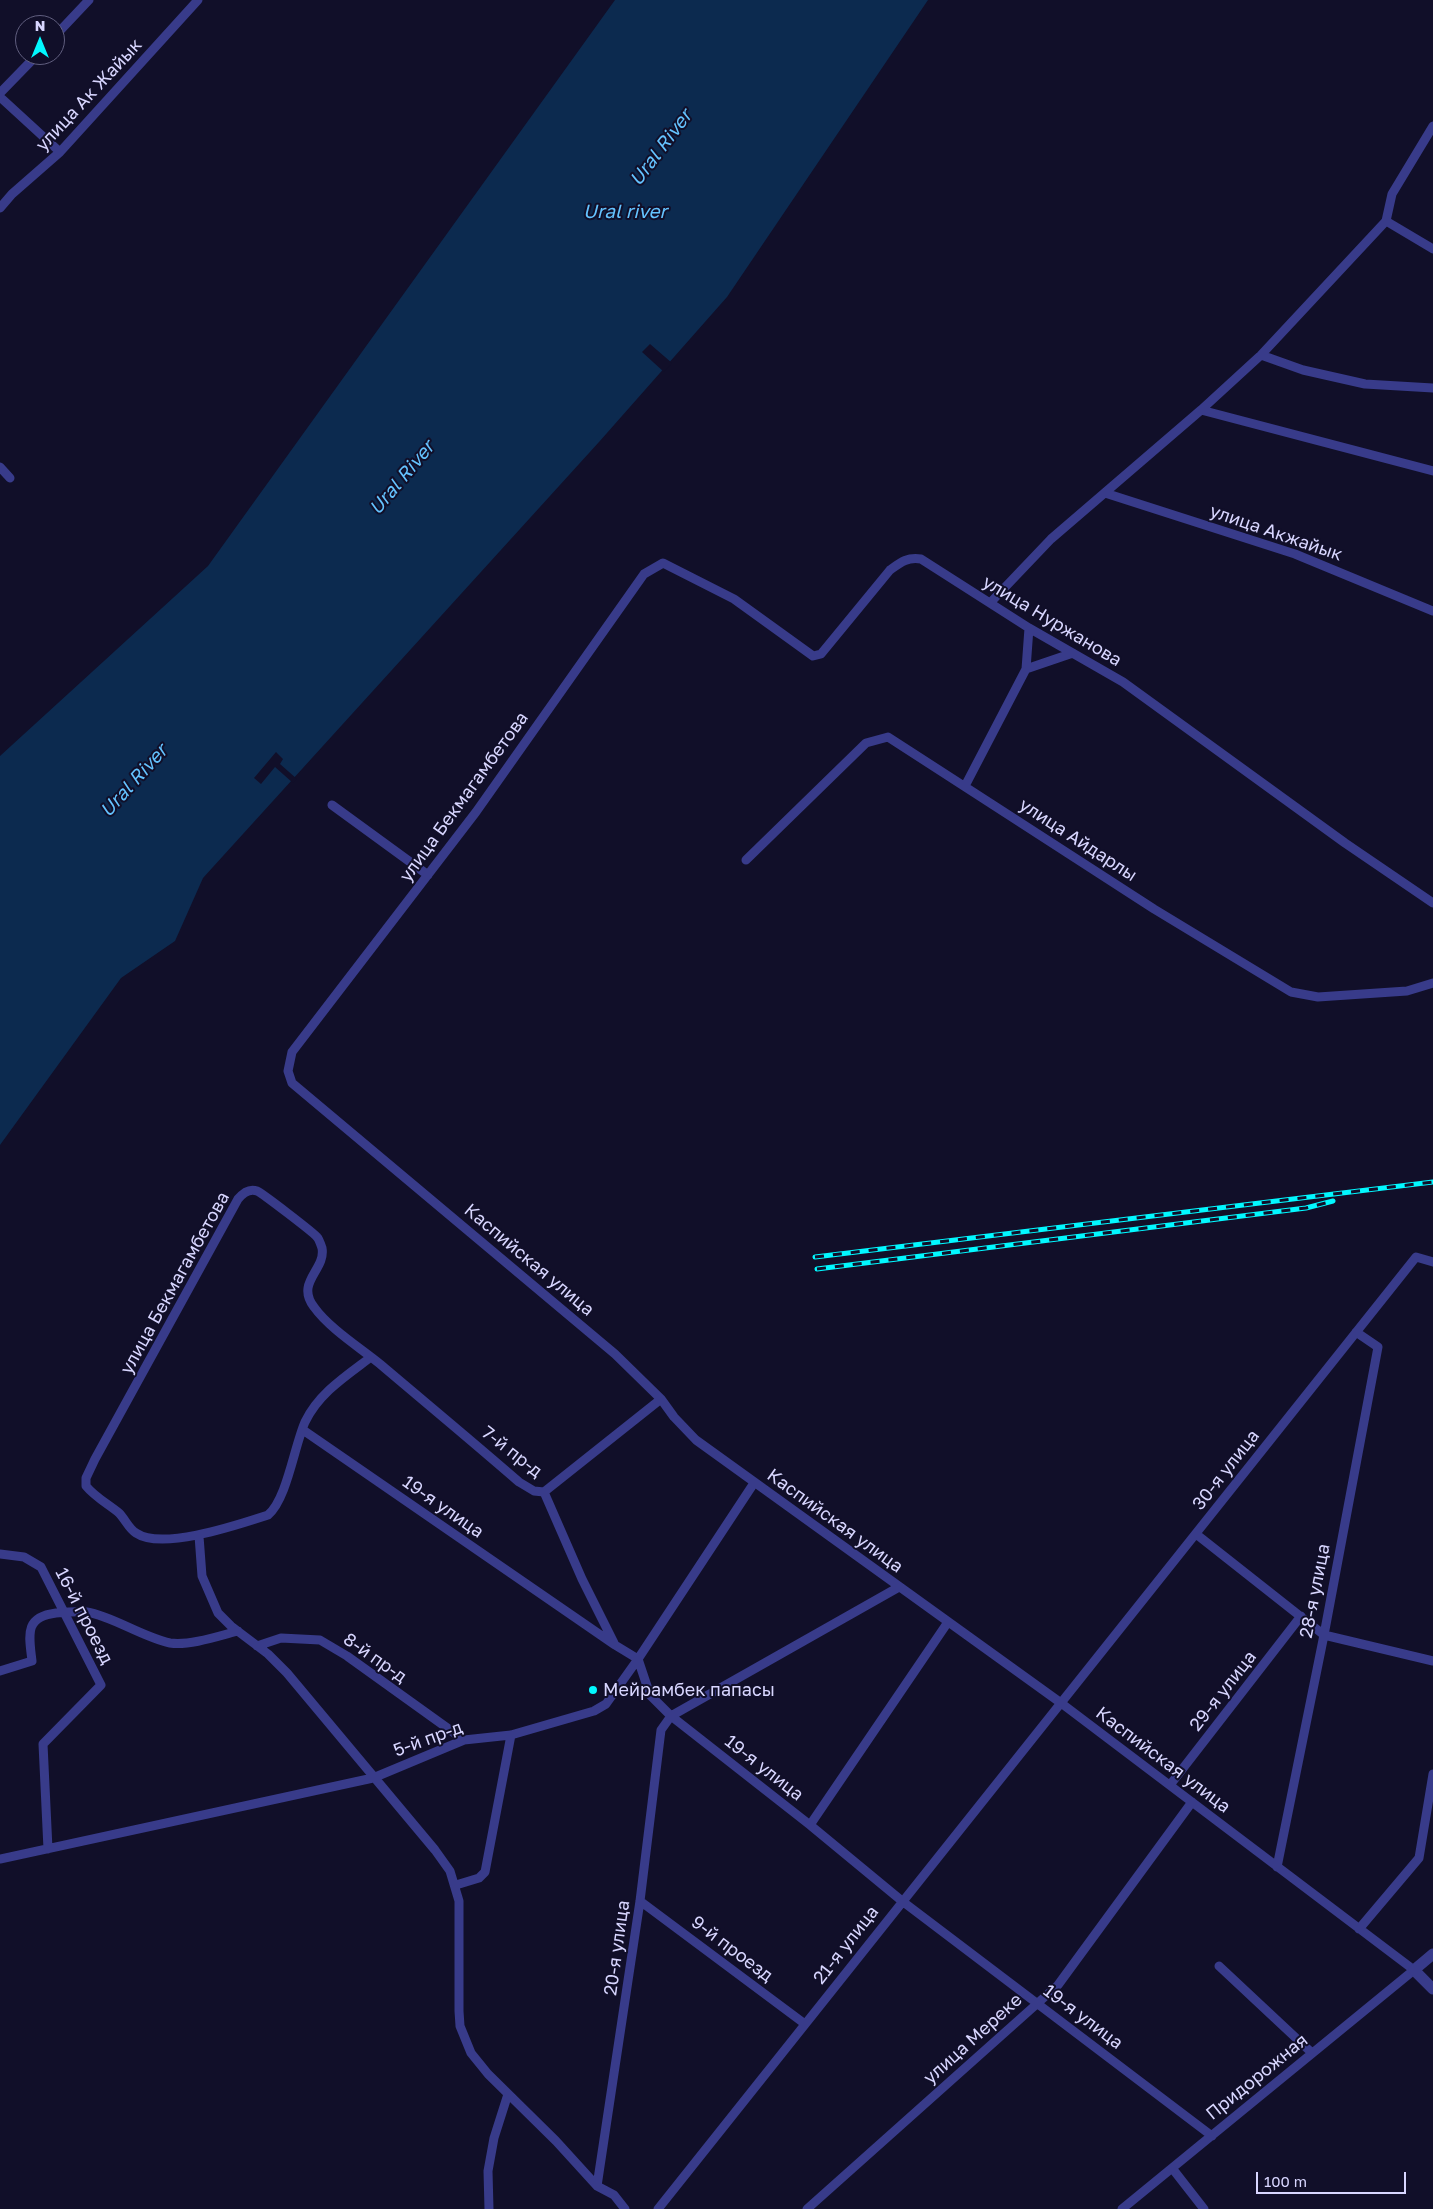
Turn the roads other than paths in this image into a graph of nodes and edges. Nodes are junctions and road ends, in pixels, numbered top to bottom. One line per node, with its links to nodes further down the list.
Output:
1 (89, 0): 3 (street)
2 (198, 0): 7 (street, улица Ак Жайык)
3 (65, 25)
4 (27, 65): 5 (street)
5 (0, 95): 7 (street)
6 (1433, 126): 9 (street)
7 (60, 152): 8 (street, улица Ак Жайык)
8 (0, 208)
9 (1386, 221): 10 (street); 11 (street)
10 (1433, 249)
11 (1261, 355): 12 (street); 13 (street)
12 (1433, 388)
13 (1202, 410): 15 (street); 17 (street)
14 (0, 467): 16 (street)
15 (1433, 472)
16 (10, 478)
17 (1105, 493): 19 (street); 20 (street, улица Акжайык)
18 (664, 562): 19 (street, улица Нуржанова); 27 (street, улица Бекмагамбетова)
19 (990, 603): 21 (street, улица Нуржанова)
20 (1433, 612)
21 (1029, 628): 22 (street, улица Нуржанова); 23 (street)
22 (1073, 653): 23 (street); 28 (street, улица Нуржанова)
23 (1026, 669): 24 (street)
24 (965, 786): 26 (street, улица Айдарлы); 29 (street, улица Айдарлы)
25 (332, 805): 27 (street)
26 (746, 860)
27 (428, 875): 30 (street, улица Бекмагамбетова)
28 (1433, 902)
29 (1433, 983)
30 (292, 1052): 34 (street, Каспийская улица)
31 (1433, 1262): 32 (street, 30-я улица)
32 (1356, 1332): 38 (street, 30-я улица); 46 (street, 28-я улица)
33 (371, 1357): 35 (street); 37 (street, 7-й пр-д); 39 (street, улица Бекмагамбетова)
34 (661, 1400): 36 (street, Каспийская улица); 37 (street, 7-й пр-д)
35 (303, 1430): 39 (street); 47 (street, 19-я улица)
36 (754, 1483): 41 (street, Каспийская улица); 49 (street, 5-й пр-д)
37 (544, 1492): 47 (street)
38 (1196, 1534): 43 (street); 52 (street, 30-я улица)
39 (198, 1536): 45 (street)
40 (0, 1554): 42 (street, 16-й проезд)
41 (899, 1587): 44 (street, Каспийская улица); 53 (street)
42 (63, 1613): 45 (street); 51 (street); 61 (street, 16-й проезд)
43 (1301, 1616): 46 (street); 58 (street, 29-я улица)
44 (948, 1622): 52 (street, Каспийская улица); 60 (street)
45 (238, 1631): 48 (street)
46 (1324, 1635): 50 (street); 63 (street, 28-я улица)
47 (615, 1645): 49 (street, 19-я улица)
48 (257, 1646): 55 (street, 8-й пр-д); 57 (street)
49 (638, 1659): 53 (street, 19-я улица); 54 (street, 5-й пр-д)
50 (1433, 1661)
51 (0, 1671)
52 (1062, 1703): 58 (street, Каспийская улица); 66 (street, 21-я улица)
53 (671, 1716): 60 (street, 19-я улица); 65 (street, 20-я улица)
54 (511, 1735): 55 (street, 5-й пр-д); 64 (street)
55 (464, 1740): 57 (street, 5-й пр-д)
56 (1433, 1774): 67 (street)
57 (374, 1778): 61 (street, 5-й пр-д); 64 (street)
58 (1170, 1786): 59 (street, Каспийская улица)
59 (1192, 1802): 63 (street, Каспийская улица); 72 (street, улица Мереке)
60 (810, 1825): 66 (street, 19-я улица)
61 (48, 1849): 62 (street, 5-й пр-д)
62 (0, 1859)
63 (1277, 1867): 67 (street, Каспийская улица)
64 (456, 1885): 75 (street)
65 (640, 1900): 73 (street, 9-й проезд); 78 (street, 20-я улица)
66 (902, 1901): 72 (street, 19-я улица); 73 (street, 21-я улица)
67 (1359, 1929): 70 (street, Каспийская улица)
68 (1433, 1954): 70 (street)
69 (1219, 1966): 74 (street)
70 (1414, 1970): 71 (street); 74 (street, Придорожная)
71 (1433, 1989)
72 (1038, 2003): 76 (street, 19-я улица); 82 (street, улица Мереке)
73 (805, 2024): 81 (street, 21-я улица)
74 (1312, 2053): 76 (street, Придорожная)
75 (508, 2094): 78 (street); 79 (street)
76 (1212, 2136): 77 (street, Придорожная)
77 (1172, 2168): 83 (street, Придорожная); 84 (street)
78 (597, 2186): 80 (street)
79 (489, 2209)
80 (625, 2209)
81 (658, 2209)
82 (807, 2209)
83 (1122, 2209)
84 (1204, 2209)

